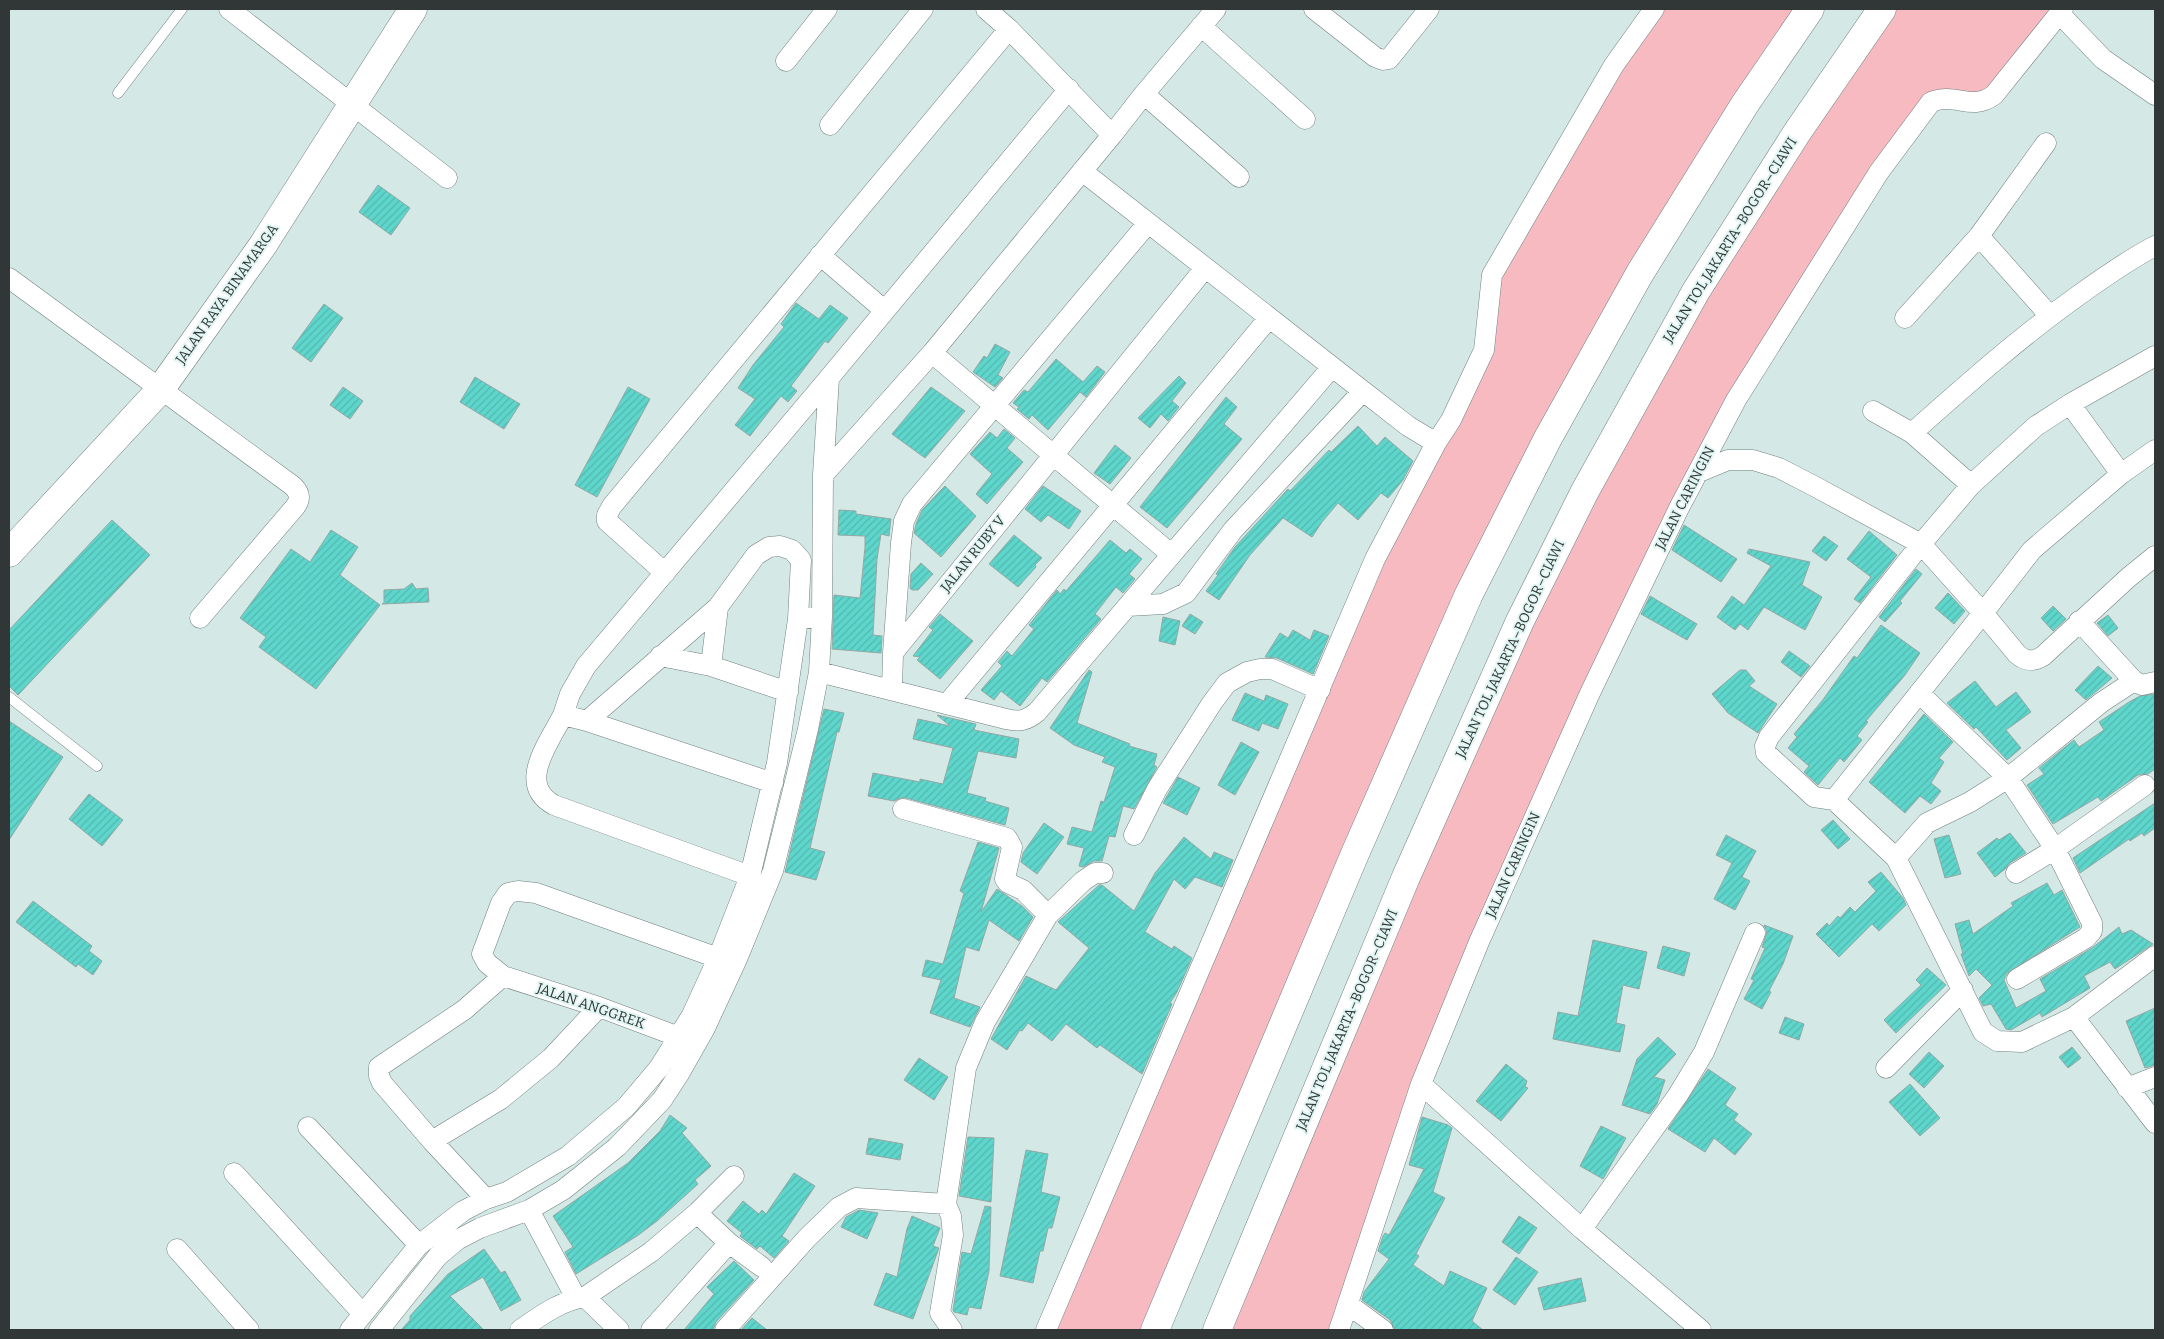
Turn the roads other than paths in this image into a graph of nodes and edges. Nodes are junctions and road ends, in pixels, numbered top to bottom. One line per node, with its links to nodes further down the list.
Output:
1 (182, 9): 18 (lane)
2 (229, 9): 21 (street)
3 (413, 9): 21 (main road, JALAN RAYA BINAMARGA)
4 (827, 9): 16 (street)
5 (923, 9): 23 (street)
6 (986, 9): 15 (street)
7 (1216, 9): 14 (street)
8 (1314, 9): 9 (street)
9 (1429, 9)
10 (1654, 9): 49 (street)
11 (1810, 9): 135 (main road)
12 (1882, 9): 136 (main road, JALAN TOL JAKARTA–BOGOR–CIAWI)
13 (2061, 11): 20 (street); 52 (street, JALAN CARINGIN)
14 (1201, 26): 19 (street); 22 (street)
15 (1009, 29): 17 (street); 32 (street)
16 (786, 61)
17 (1069, 89): 24 (street); 35 (street)
18 (118, 93)
19 (1144, 94): 24 (street); 27 (street)
20 (2155, 95)
21 (353, 104): 28 (street); 43 (main road, JALAN RAYA BINAMARGA)
22 (1306, 119)
23 (830, 125)
24 (1112, 135): 26 (street)
25 (2046, 143): 30 (street)
26 (1082, 171): 29 (street); 39 (street)
27 (1239, 177)
28 (447, 178)
29 (1148, 223): 33 (street); 46 (street)
30 (1979, 236): 36 (street); 38 (street)
31 (2155, 246): 36 (street)
32 (820, 256): 35 (street); 61 (street)
33 (1205, 268): 37 (street); 51 (street, JALAN RUBY V)
34 (9, 278): 43 (street)
35 (884, 310): 42 (street)
36 (2050, 316): 48 (street)
37 (1269, 318): 41 (street); 56 (street)
38 (1904, 318)
39 (932, 353): 46 (street); 54 (street)
40 (2155, 356): 45 (street)
41 (1332, 367): 44 (street); 59 (street)
42 (829, 378): 54 (street); 61 (street)
43 (160, 390): 58 (main road, JALAN RAYA BINAMARGA); 66 (street)
44 (1363, 391): 49 (street); 62 (street)
45 (2070, 404): 53 (street); 55 (street)
46 (994, 405): 51 (street); 69 (street)
47 (1873, 411): 48 (street)
48 (1912, 433): 55 (street)
49 (1436, 443): 76 (street)
50 (2155, 450): 53 (street)
51 (1053, 455): 56 (street); 69 (street, JALAN RUBY V)
52 (1699, 472): 57 (street); 107 (street, JALAN CARINGIN)
53 (2121, 474): 64 (street)
54 (823, 475): 65 (street)
55 (1971, 485): 57 (street)
56 (1114, 506): 59 (street); 80 (street)
57 (1921, 544): 64 (street); 87 (street)
58 (9, 553)
59 (1171, 554): 62 (street)
60 (2155, 556): 68 (street)
61 (665, 573): 81 (street)
62 (1128, 606): 80 (street)
63 (718, 607): 67 (street); 70 (street); 71 (street)
64 (1983, 613): 68 (street); 78 (street)
65 (822, 617): 67 (street); 72 (street)
66 (200, 618)
67 (798, 619): 77 (street)
68 (2079, 621): 73 (street)
69 (893, 653): 75 (street)
70 (660, 656): 71 (street); 82 (street)
71 (711, 666): 77 (street)
72 (819, 672): 75 (street); 116 (street)
73 (2134, 681): 74 (street); 84 (street)
74 (2155, 682)
75 (892, 690): 80 (street)
76 (1320, 690): 89 (street); 134 (street)
77 (788, 692): 85 (street)
78 (1919, 693): 84 (street); 87 (street)
79 (9, 697): 83 (lane)
80 (947, 704)
81 (563, 715): 82 (street); 94 (street)
82 (587, 721): 85 (street)
83 (97, 766)
84 (2008, 778): 90 (street); 91 (street)
85 (772, 783): 94 (street)
86 (2145, 786): 90 (street)
87 (1834, 800): 91 (street)
88 (903, 809): 95 (street)
89 (1134, 835)
90 (2056, 849): 93 (street); 100 (street)
91 (1896, 858): 101 (street)
92 (1103, 873): 95 (street)
93 (2016, 874)
94 (750, 876): 98 (street)
95 (1048, 914): 115 (street)
96 (1756, 933): 118 (street)
97 (2155, 956): 103 (street)
98 (718, 958): 99 (street); 104 (street)
99 (503, 976): 102 (street, JALAN ANGGREK); 111 (street)
100 (2017, 979)
101 (1963, 990): 103 (street); 105 (street)
102 (599, 1007): 104 (street, JALAN ANGGREK); 111 (street)
103 (2074, 1017): 108 (street)
104 (679, 1037): 114 (street)
105 (1886, 1068)
106 (2155, 1077): 108 (street)
107 (1421, 1084): 118 (street); 124 (street, JALAN CARINGIN)
108 (2126, 1088): 109 (street)
109 (2155, 1123)
110 (308, 1127): 120 (street)
111 (432, 1141): 114 (street)
112 (234, 1173): 125 (street)
113 (734, 1176): 117 (street)
114 (486, 1199): 120 (street)
115 (946, 1204): 132 (street); 133 (street)
116 (529, 1210): 123 (street); 128 (street)
117 (697, 1213): 119 (street); 123 (street)
118 (1582, 1229): 139 (street)
119 (729, 1243): 122 (street); 131 (street)
120 (419, 1245): 125 (street)
121 (177, 1249): 126 (street)
122 (762, 1267)
123 (580, 1298): 129 (street); 130 (street)
124 (1349, 1305): 137 (street, JALAN CARINGIN); 138 (street)
125 (363, 1314): 127 (street)
126 (249, 1330)
127 (350, 1330)
128 (379, 1330)
129 (520, 1330)
130 (619, 1330)
131 (651, 1330)
132 (726, 1330)
133 (952, 1330)
134 (1046, 1330)
135 (1155, 1330)
136 (1217, 1330)
137 (1339, 1330)
138 (1383, 1330)
139 (1701, 1330)

